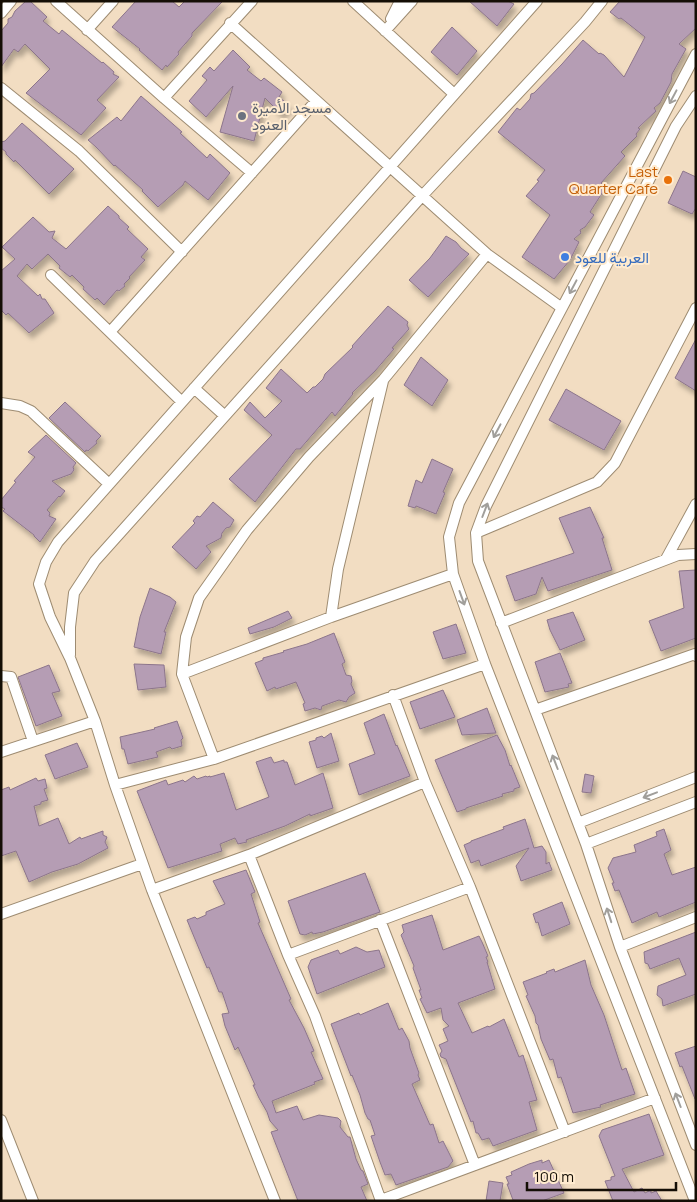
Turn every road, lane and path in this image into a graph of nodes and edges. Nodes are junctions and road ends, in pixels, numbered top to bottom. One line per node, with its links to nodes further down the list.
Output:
1 (11, 1): 10 (street)
2 (56, 1): 12 (street)
3 (113, 1): 12 (street)
4 (252, 1): 11 (street)
5 (353, 1): 13 (street)
6 (400, 1): 13 (street)
7 (412, 1): 13 (street)
8 (537, 1): 16 (street)
9 (602, 1): 22 (street)
10 (1, 13)
11 (230, 23): 18 (street); 19 (street)
12 (87, 30): 18 (street)
13 (385, 31): 16 (street)
14 (696, 54): 26 (street, one-way to 26)
15 (1, 88): 23 (street)
16 (454, 94): 20 (street)
17 (696, 96): 36 (street, one-way to 17)
18 (164, 98): 21 (street)
19 (316, 101): 20 (street); 21 (street)
20 (390, 167): 22 (street); 30 (street)
21 (252, 173): 23 (street)
22 (422, 196): 24 (street); 33 (street)
23 (182, 252): 28 (street)
24 (487, 254): 26 (street); 29 (street)
25 (51, 275): 28 (street)
26 (562, 308): 39 (street, one-way to 39)
27 (696, 308): 36 (street)
28 (110, 332): 31 (street)
29 (383, 380): 40 (street); 45 (street)
30 (194, 388): 31 (street); 33 (street)
31 (182, 402): 34 (street)
32 (1, 404): 34 (street)
33 (225, 416): 43 (street)
34 (109, 484): 43 (street)
35 (696, 504): 38 (street)
36 (476, 533): 41 (street)
37 (696, 554): 38 (street)
38 (666, 559): 41 (street)
39 (453, 574): 40 (street); 44 (street, one-way to 44)
40 (331, 617): 45 (street)
41 (501, 623): 48 (street)
42 (696, 656): 48 (street)
43 (70, 658): 49 (street)
44 (485, 664): 47 (street); 68 (street)
45 (182, 674): 52 (street)
46 (1, 676): 50 (street)
47 (393, 695): 52 (street); 54 (street)
48 (535, 710): 57 (street, one-way to 48)
49 (95, 721): 50 (street); 55 (street)
50 (33, 741): 51 (street)
51 (1, 752)
52 (214, 759): 55 (street)
53 (696, 777): 57 (street, one-way to 57)
54 (425, 782): 59 (street); 61 (street)
55 (115, 785): 60 (street)
56 (696, 802): 58 (street)
57 (578, 823): 58 (street)
58 (586, 844): 66 (street, one-way to 58)
59 (249, 855): 62 (street); 67 (street)
60 (142, 864): 62 (street); 63 (street)
61 (470, 887): 65 (street); 70 (street)
62 (152, 890): 74 (street)
63 (1, 914)
64 (696, 917): 66 (street)
65 (380, 920): 67 (street); 72 (street)
66 (620, 947): 71 (street, one-way to 66)
67 (288, 955): 75 (street)
68 (655, 1098): 70 (street); 76 (street)
69 (1, 1120): 73 (street)
70 (565, 1132): 72 (street)
71 (696, 1145)
72 (475, 1165): 75 (street)
73 (33, 1201)
74 (275, 1201)
75 (381, 1201)
76 (695, 1201)

